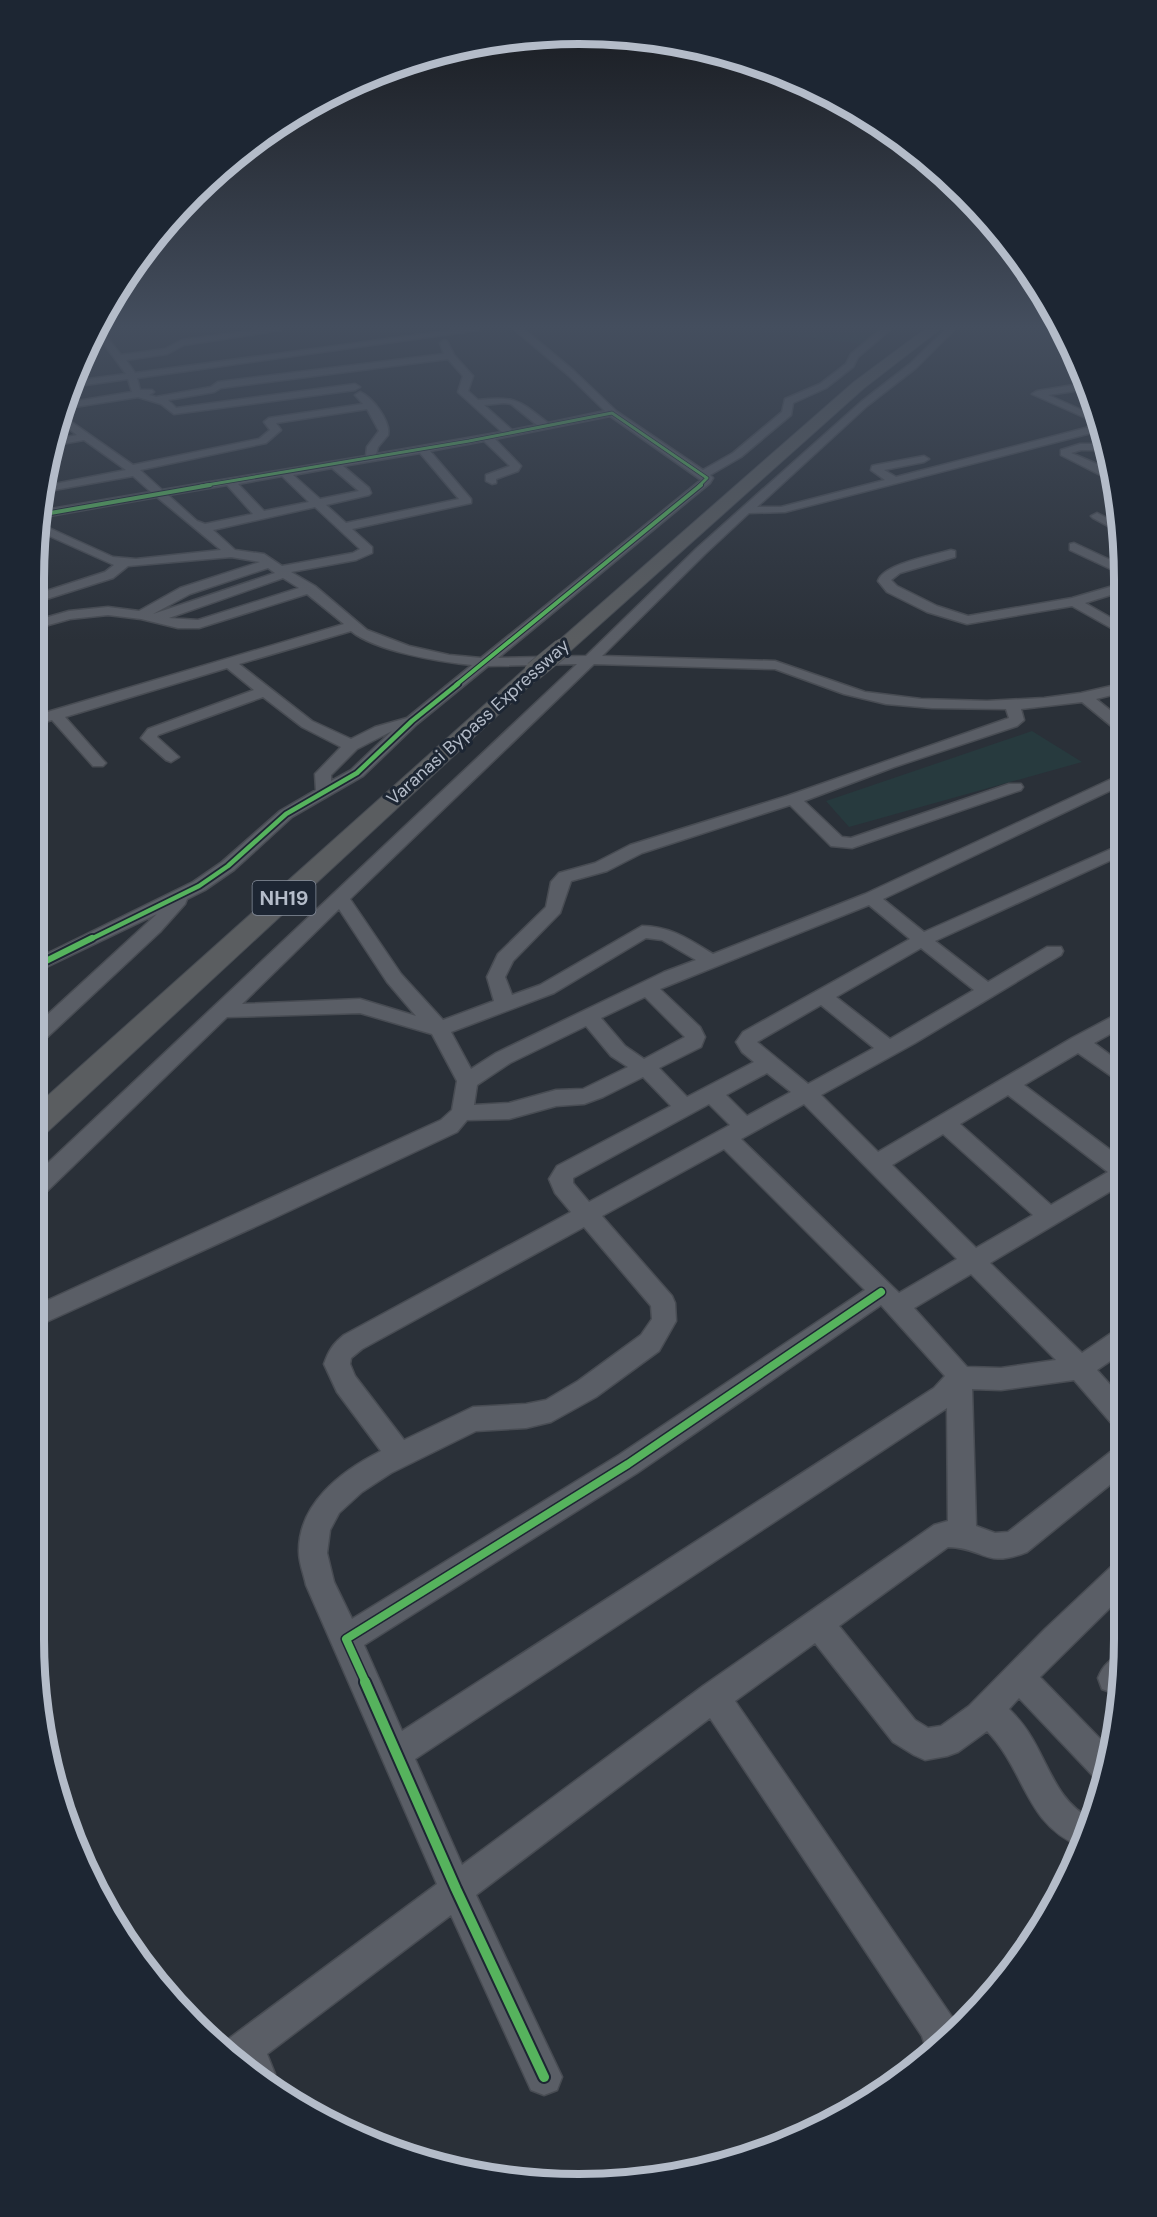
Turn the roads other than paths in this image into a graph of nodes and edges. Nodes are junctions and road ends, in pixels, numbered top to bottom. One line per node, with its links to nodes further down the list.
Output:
1 (80, 433): 11 (street)
2 (274, 433): 19 (street)
3 (383, 433): 17 (street)
4 (641, 433): 21 (street)
5 (764, 433): 21 (street)
6 (793, 433): 53 (highway, Varanasi Bypass Expressway / NH19)
7 (801, 433): 53 (highway, Varanasi Bypass Expressway / NH19)
8 (831, 433): 30 (street)
9 (1078, 433): 16 (street)
10 (511, 434): 12 (street)
11 (84, 437): 13 (street); 19 (street)
12 (488, 439): 15 (street); 24 (street)
13 (62, 441)
14 (1097, 447): 20 (street)
15 (424, 451): 17 (street); 35 (street)
16 (963, 455): 23 (street); 23 (street)
17 (371, 459): 18 (street)
18 (336, 467): 22 (street); 29 (street)
19 (132, 470): 26 (street); 28 (street)
20 (1102, 471)
21 (704, 474): 55 (street)
22 (289, 477): 25 (street); 27 (street); 29 (street)
23 (893, 480): 30 (street)
24 (492, 481)
25 (229, 482): 27 (street); 28 (street)
26 (52, 487)
27 (238, 491): 32 (street)
28 (160, 492): 31 (street); 36 (street)
29 (321, 504): 32 (street); 35 (street)
30 (746, 510): 54 (street)
31 (48, 513)
32 (262, 516): 36 (street)
33 (1097, 516): 34 (street)
34 (1110, 524)
35 (345, 527): 43 (street)
36 (204, 528): 39 (street)
37 (46, 531): 41 (street)
38 (1074, 547): 42 (street)
39 (231, 553): 41 (street); 43 (street)
40 (951, 554): 47 (street)
41 (124, 563): 46 (street)
42 (1113, 566)
43 (279, 569): 44 (street); 48 (street); 49 (street)
44 (310, 589): 49 (street); 52 (street)
45 (1114, 590): 47 (street)
46 (44, 596)
47 (1074, 602): 51 (street)
48 (141, 615): 49 (street); 50 (street)
49 (155, 618)
50 (44, 623)
51 (1114, 625)
52 (352, 626): 55 (street); 56 (street)
53 (554, 646): 57 (highway, Varanasi Bypass Expressway / NH19, bridge)
54 (590, 660): 55 (street); 61 (street); 75 (street)
55 (482, 662): 64 (street)
56 (229, 663): 59 (street); 62 (street)
57 (527, 670): 97 (highway, Varanasi Bypass Expressway / NH19); 102 (highway, Varanasi Bypass Expressway / NH19)
58 (1114, 690): 60 (street)
59 (265, 691): 66 (street); 67 (street)
60 (1086, 698): 61 (street); 65 (street)
61 (1021, 705): 72 (street)
62 (44, 715)
63 (44, 718): 68 (street)
64 (412, 721): 66 (street); 71 (street)
65 (1114, 721)
66 (350, 745): 71 (street)
67 (171, 757)
68 (98, 763)
69 (1114, 783): 76 (street)
70 (1015, 786): 72 (street)
71 (324, 791): 74 (street)
72 (793, 799): 84 (street)
73 (1114, 853): 77 (street)
74 (185, 893): 80 (street); 88 (street)
75 (340, 897): 85 (street); 89 (street)
76 (871, 898): 77 (street); 79 (street)
77 (922, 940): 82 (street); 83 (street)
78 (1054, 951): 82 (street)
79 (710, 960): 81 (street); 84 (street)
80 (44, 962)
81 (647, 988): 86 (street); 93 (street)
82 (988, 991): 91 (street)
83 (822, 996): 91 (street); 92 (street)
84 (506, 1004): 89 (street)
85 (221, 1011): 89 (street); 108 (street)
86 (589, 1017): 93 (street); 95 (street)
87 (1114, 1023): 90 (street)
88 (44, 1029)
89 (439, 1029): 95 (street)
90 (1079, 1043): 94 (street); 96 (street)
91 (888, 1048): 98 (street)
92 (768, 1063): 98 (street); 99 (street)
93 (644, 1068): 100 (street); 101 (street)
94 (1114, 1068)
95 (467, 1081): 101 (street)
96 (1010, 1085): 103 (street); 106 (street)
97 (44, 1093)
98 (807, 1094): 104 (street); 105 (street)
99 (713, 1095): 100 (street); 104 (street)
100 (686, 1109): 109 (street)
101 (462, 1113): 113 (street)
102 (44, 1117)
103 (945, 1123): 105 (street); 110 (street)
104 (735, 1132): 109 (street); 112 (street)
105 (876, 1164): 111 (street)
106 (1114, 1165)
107 (1114, 1179): 110 (street)
108 (44, 1180)
109 (588, 1214): 118 (street); 118 (street)
110 (1051, 1218): 111 (street)
111 (975, 1263): 112 (street); 115 (street)
112 (889, 1299): 116 (street); 123 (street)
113 (44, 1313)
114 (1114, 1345): 115 (street)
115 (1080, 1368): 116 (street); 117 (street)
116 (959, 1378): 120 (street); 127 (street)
117 (1114, 1408)
118 (399, 1455): 123 (street)
119 (1114, 1465): 120 (street)
120 (962, 1535): 122 (street)
121 (1114, 1584): 124 (street)
122 (818, 1623): 125 (street); 126 (street)
123 (346, 1640): 127 (street)
124 (1019, 1677): 126 (street); 128 (street)
125 (714, 1697): 130 (street); 131 (street)
126 (987, 1709): 129 (street)
127 (395, 1754): 130 (street)
128 (1099, 1760)
129 (1078, 1830)
130 (456, 1889): 132 (street); 133 (street)
131 (940, 2033)
132 (247, 2059)
133 (544, 2077)

